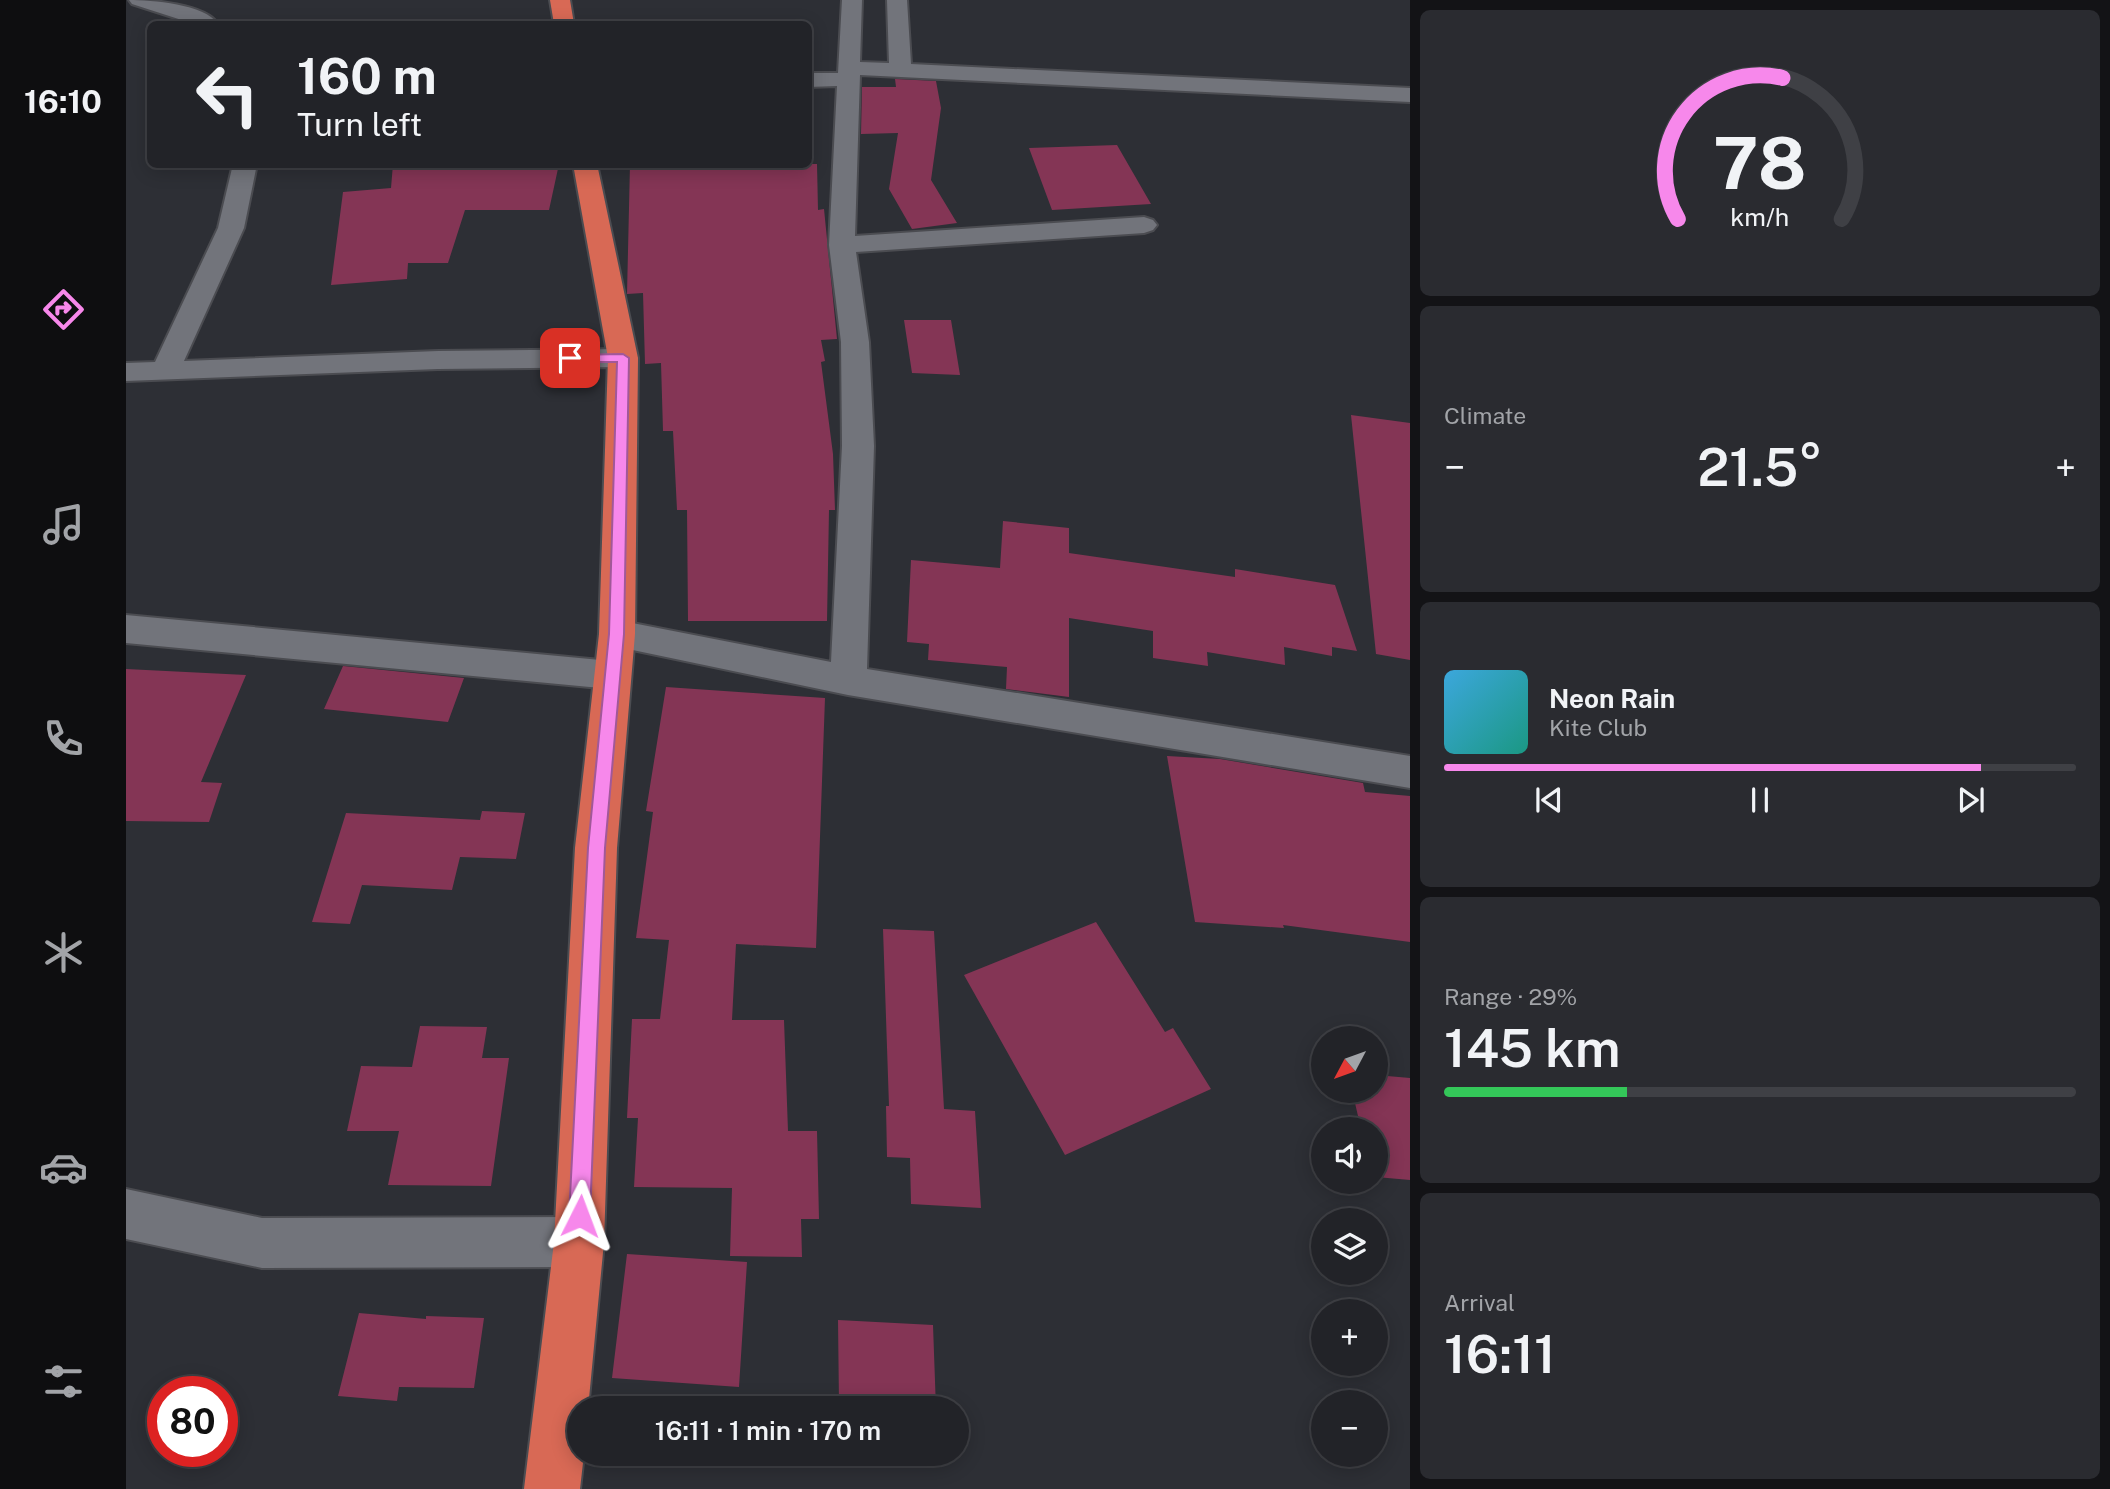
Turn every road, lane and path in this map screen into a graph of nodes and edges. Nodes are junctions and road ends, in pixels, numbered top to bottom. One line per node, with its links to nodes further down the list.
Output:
1 (139, 0): 5 (street)
2 (560, 0): 6 (highway)
3 (852, 0): 8 (street)
4 (897, 0): 7 (street)
5 (205, 21)
6 (564, 21)
7 (900, 69): 8 (street); 10 (street)
8 (850, 73): 9 (street); 14 (street)
9 (812, 79)
10 (1405, 101)
11 (244, 168): 16 (street)
12 (586, 168): 15 (highway)
13 (1144, 225): 14 (street)
14 (842, 245): 21 (street)
15 (623, 358): 16 (street); 19 (highway)
16 (166, 371): 17 (street)
17 (126, 372)
18 (126, 629): 20 (street)
19 (617, 634): 20 (highway); 21 (street)
20 (611, 675): 24 (highway)
21 (848, 680): 22 (street)
22 (1410, 772)
23 (126, 1214): 24 (street)
24 (579, 1242): 25 (highway)
25 (552, 1489)

